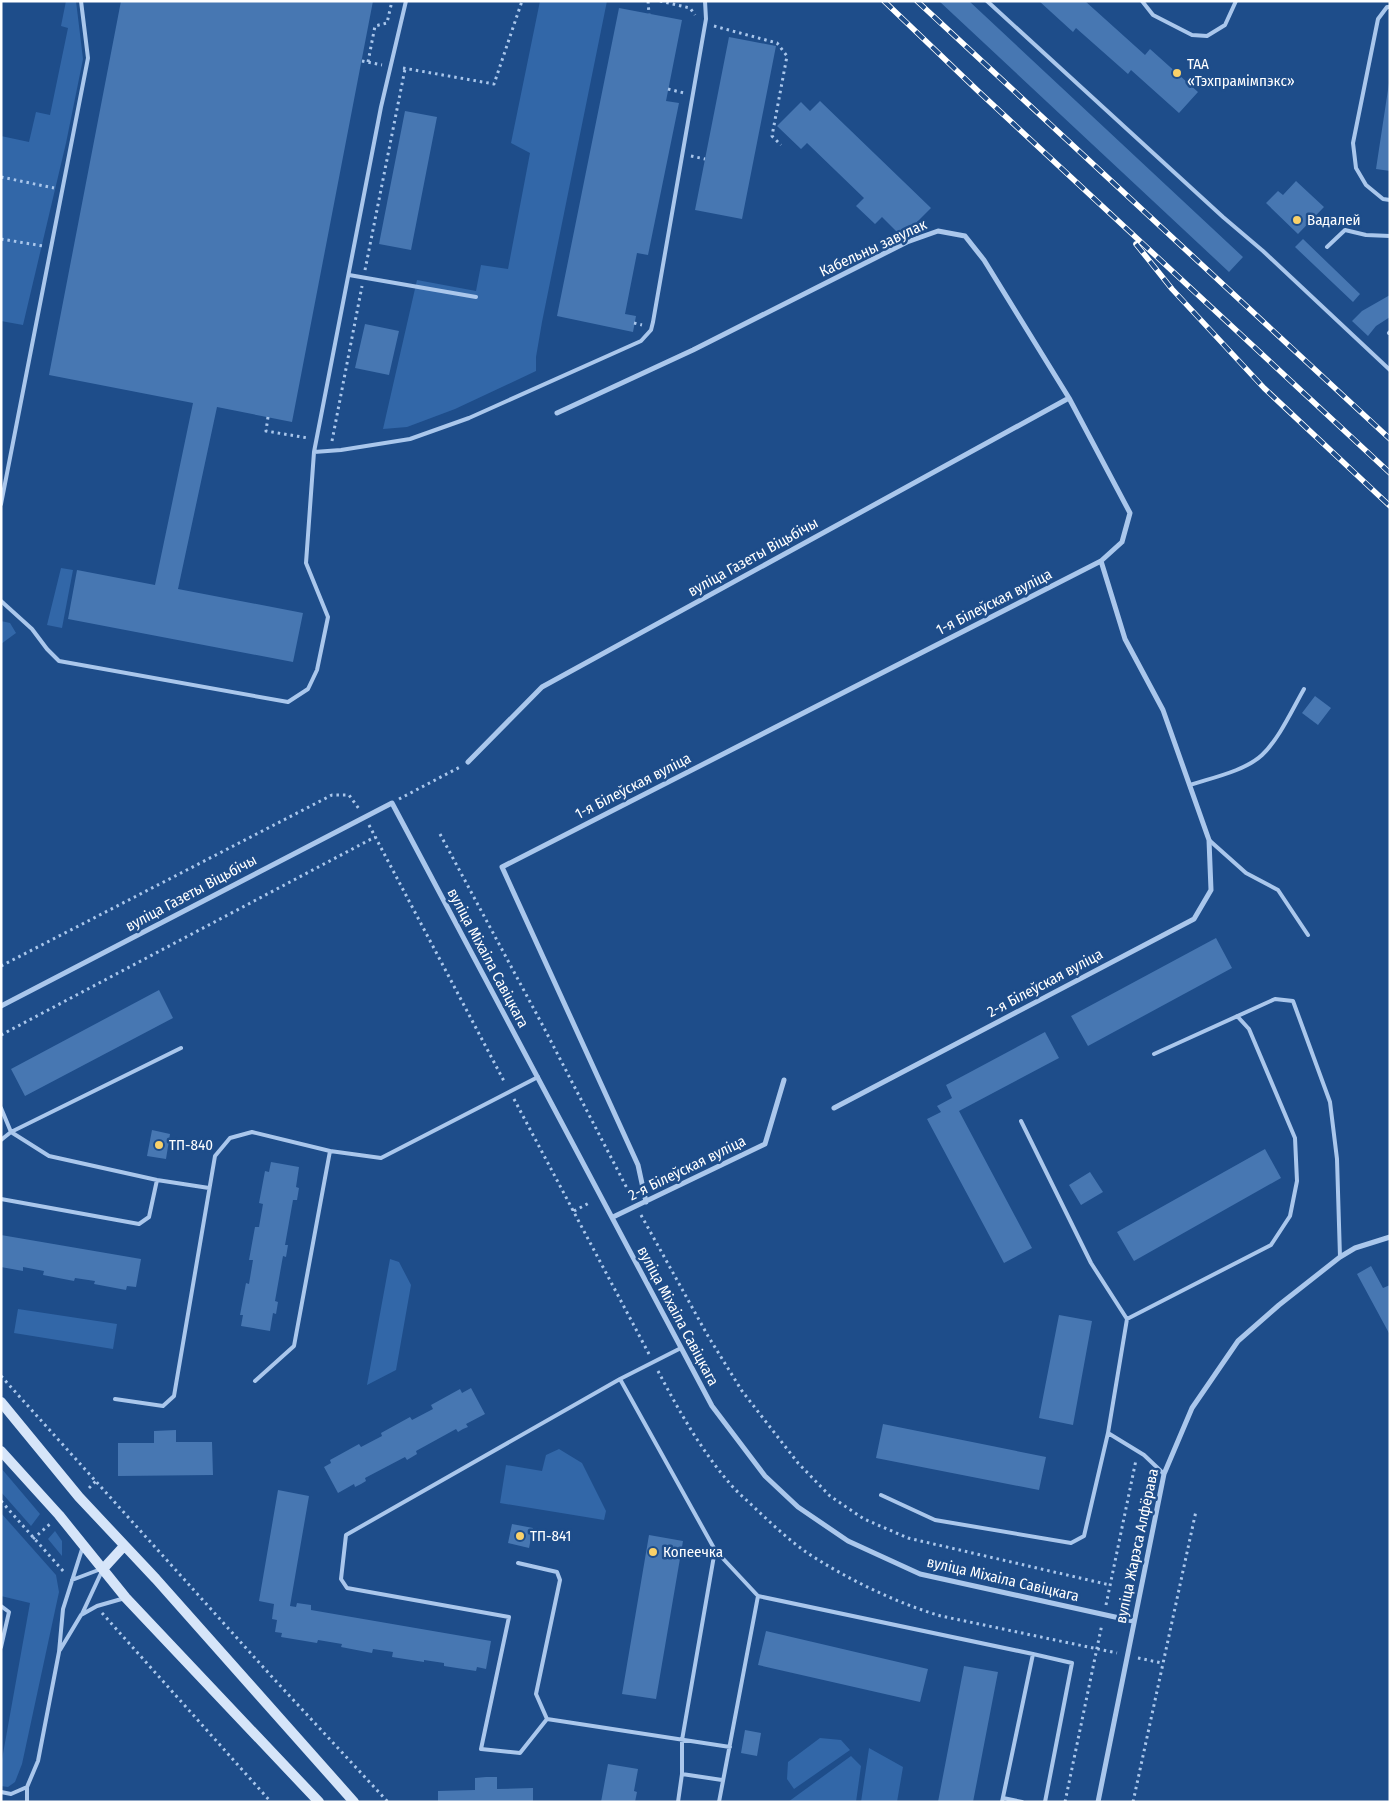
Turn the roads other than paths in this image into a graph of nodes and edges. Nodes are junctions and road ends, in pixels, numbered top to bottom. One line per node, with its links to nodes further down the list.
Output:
1 (81, 1): 17 (lane)
2 (406, 1): 11 (lane)
3 (705, 1): 16 (lane)
4 (987, 1): 13 (lane)
5 (1142, 1): 6 (lane)
6 (1236, 1)
7 (1390, 6): 8 (lane)
8 (1390, 200)
9 (1390, 236): 10 (lane)
10 (1327, 247)
11 (349, 274): 12 (lane); 16 (lane)
12 (476, 297)
13 (1390, 370)
14 (1068, 398): 15 (street, Кабельны завулак); 18 (street, Кабельны завулак); 21 (street, вуліца Газеты Віцьбічы)
15 (557, 413)
16 (314, 452): 19 (lane)
17 (1, 504)
18 (1101, 561): 22 (street, 2-я Білеўская вуліца); 41 (street, 1-я Білеўская вуліца)
19 (1, 601)
20 (1304, 689): 22 (lane)
21 (468, 762)
22 (1190, 785): 24 (street, 2-я Білеўская вуліца)
23 (392, 803): 26 (street, вуліца Газеты Віцьбічы); 30 (street, вуліца Міхаіла Савіцкага)
24 (1209, 840): 25 (lane); 33 (street, 2-я Білеўская вуліца)
25 (1308, 935)
26 (1, 1006)
27 (1237, 1016): 29 (lane); 44 (lane); 45 (lane)
28 (181, 1048): 35 (lane)
29 (1154, 1054)
30 (538, 1077): 37 (lane); 42 (street, вуліца Міхаіла Савіцкага)
31 (784, 1080): 41 (street, 2-я Білеўская вуліца)
32 (1, 1108): 35 (lane)
33 (834, 1108)
34 (1021, 1122): 45 (lane)
35 (11, 1132): 36 (lane); 38 (lane)
36 (1, 1140)
37 (330, 1151): 39 (lane); 48 (lane)
38 (157, 1180): 39 (lane); 40 (lane)
39 (209, 1188): 49 (lane)
40 (1, 1199)
41 (646, 1202): 42 (street, 2-я Білеўская вуліца)
42 (613, 1217): 46 (street, вуліца Міхаіла Савіцкага)
43 (1390, 1237): 44 (street, вуліца Жарэса Алфёрава)
44 (1340, 1258): 53 (street, вуліца Жарэса Алфёрава)
45 (1127, 1319): 51 (lane)
46 (681, 1348): 47 (lane); 65 (street, вуліца Міхаіла Савіцкага)
47 (620, 1379): 57 (lane); 69 (lane)
48 (255, 1381)
49 (115, 1399)
50 (1, 1402): 56 (main road)
51 (1108, 1433): 53 (lane); 54 (lane)
52 (1, 1451): 55 (main road)
53 (1164, 1474): 65 (street, вуліца Жарэса Алфёрава)
54 (881, 1495)
55 (84, 1545): 59 (main road); 60 (lane)
56 (124, 1546): 59 (main road); 79 (main road)
57 (716, 1550): 61 (lane); 70 (lane)
58 (518, 1563): 69 (lane)
59 (103, 1568): 60 (lane); 62 (main road); 64 (lane)
60 (72, 1580): 67 (lane)
61 (758, 1596): 68 (lane); 71 (lane)
62 (126, 1598): 64 (lane); 78 (main road)
63 (1, 1606): 66 (lane)
64 (81, 1615): 67 (lane)
65 (1134, 1621): 84 (street, вуліца Жарэса Алфёрава)
66 (1, 1647)
67 (59, 1652): 74 (lane)
68 (1033, 1654): 76 (lane); 83 (lane)
69 (547, 1719): 70 (lane)
70 (682, 1740): 71 (lane); 72 (lane)
71 (730, 1748): 73 (lane)
72 (682, 1774): 73 (lane); 80 (lane)
73 (722, 1780): 81 (lane)
74 (27, 1787): 75 (lane); 77 (lane)
75 (1, 1792)
76 (1002, 1800): 82 (lane)
77 (27, 1802)
78 (320, 1802)
79 (354, 1802)
80 (678, 1802)
81 (719, 1802)
82 (1022, 1802)
83 (1045, 1802)
84 (1098, 1802)

